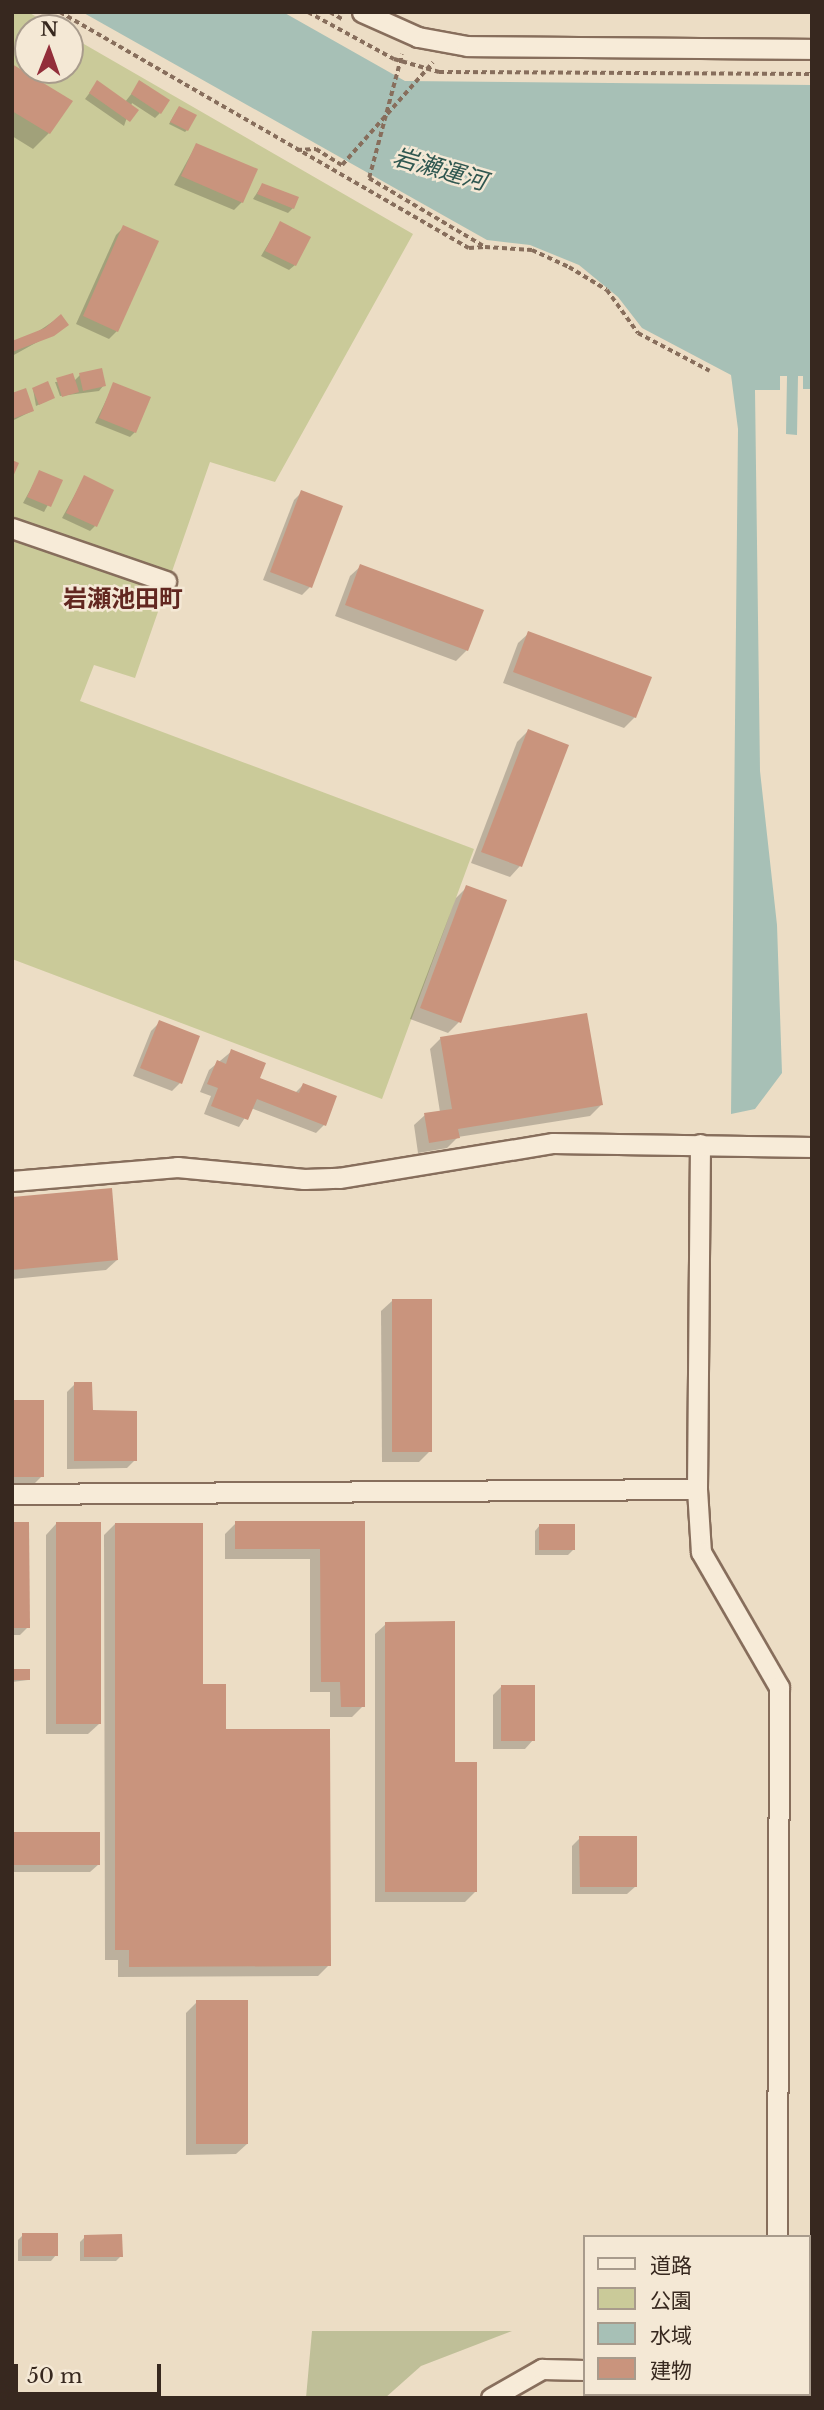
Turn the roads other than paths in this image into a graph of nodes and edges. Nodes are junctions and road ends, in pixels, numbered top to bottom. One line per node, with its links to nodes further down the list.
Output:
1 (362, 12): 2 (street)
2 (812, 49)
3 (12, 528): 4 (street)
4 (166, 581)
5 (700, 1144): 6 (street); 7 (street); 8 (street)
6 (812, 1147)
7 (12, 1181)
8 (697, 1489): 9 (street); 10 (street)
9 (12, 1494)
10 (777, 2235)
11 (582, 2370): 12 (street)
12 (491, 2398)

